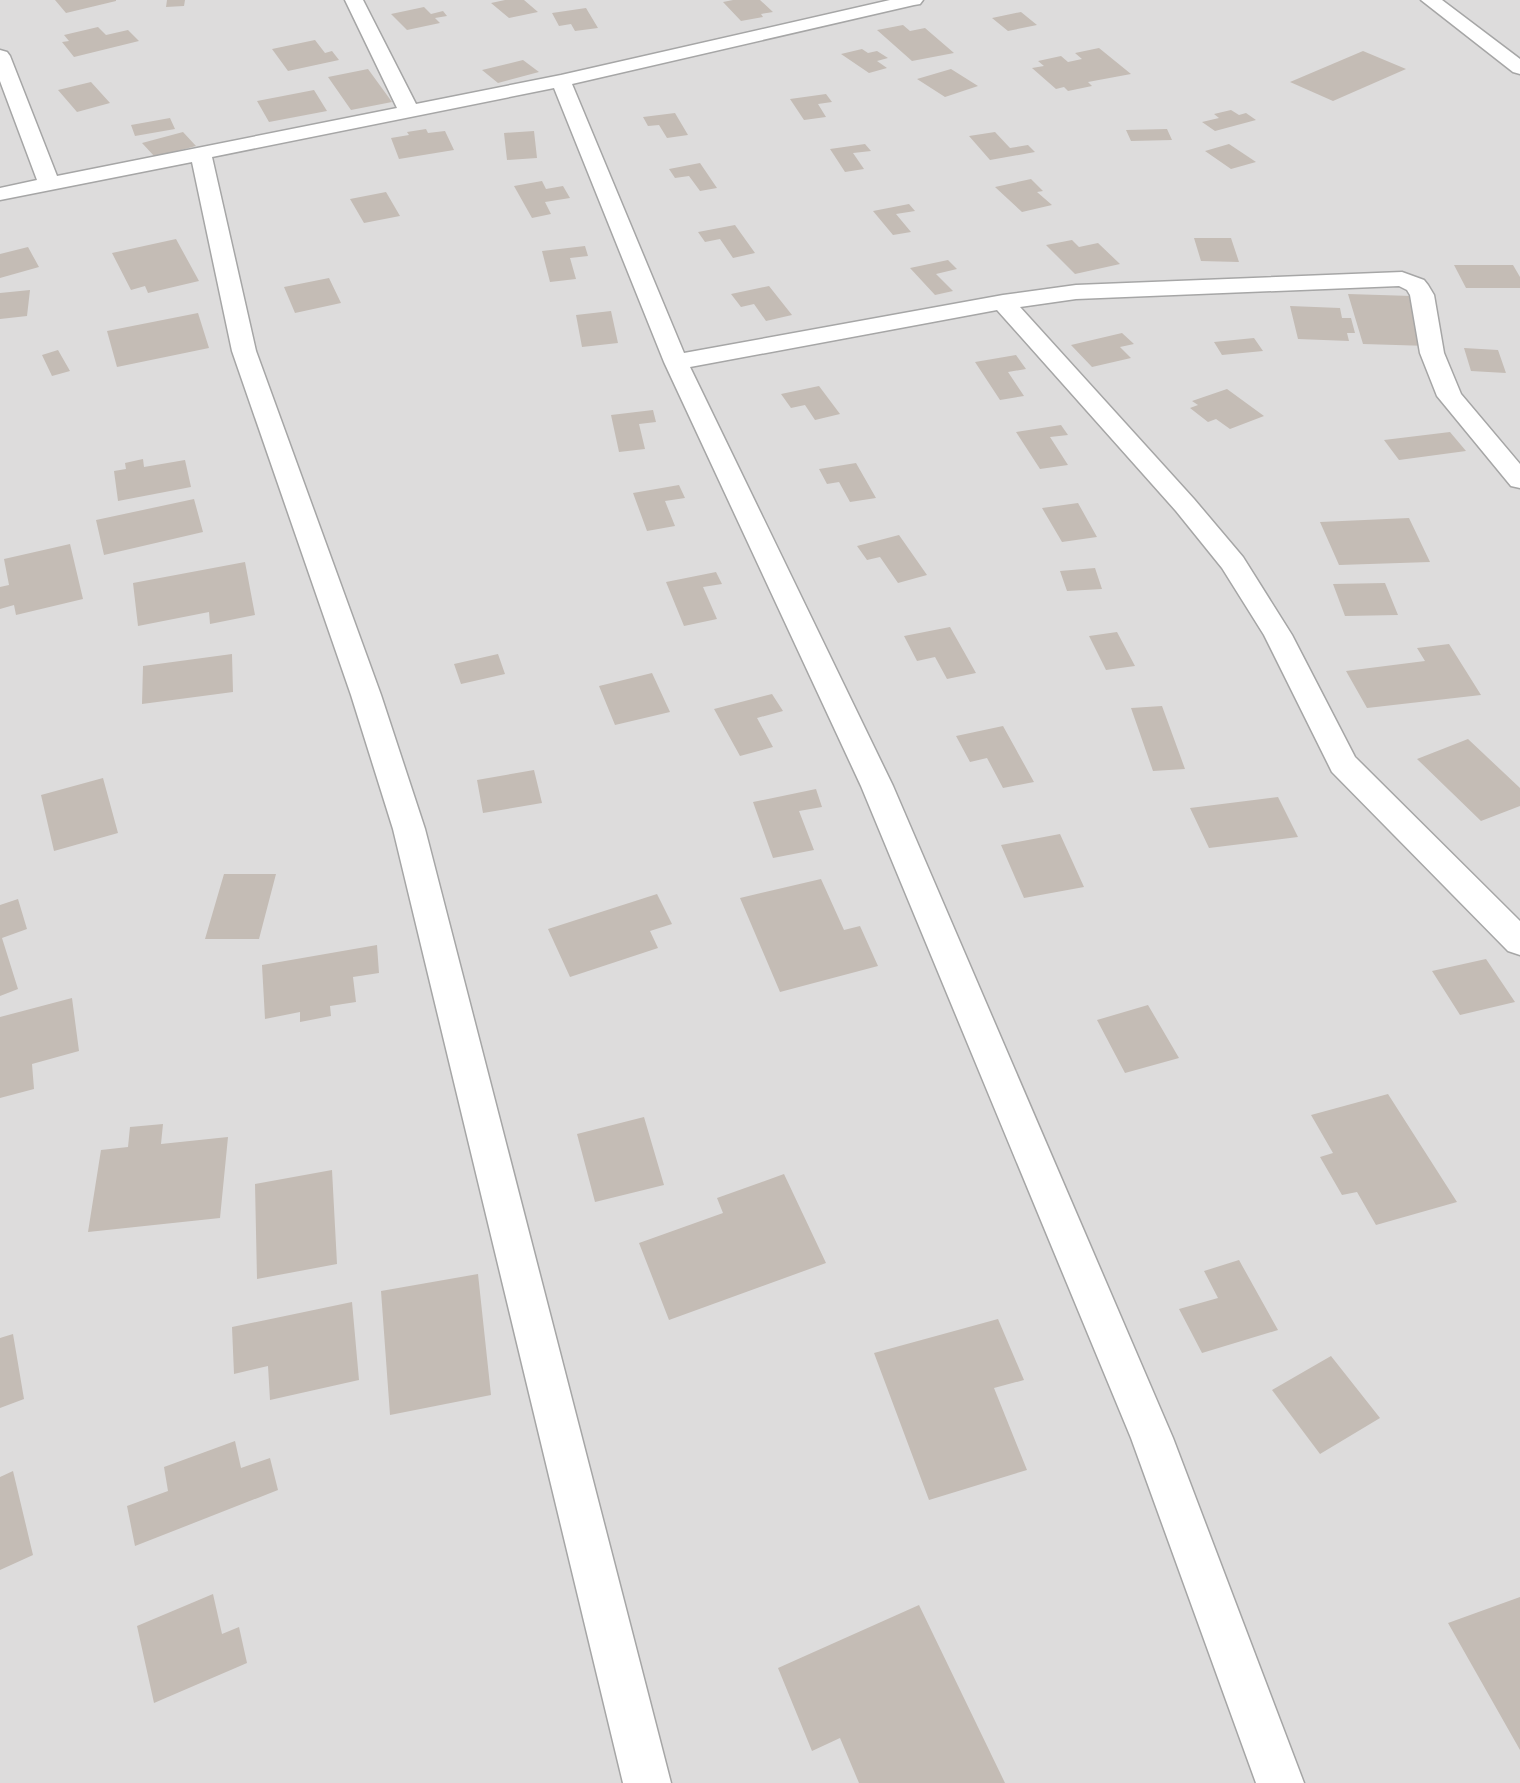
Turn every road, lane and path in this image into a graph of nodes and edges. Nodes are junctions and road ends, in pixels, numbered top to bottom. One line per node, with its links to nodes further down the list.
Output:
1 (354, 0): 7 (street)
2 (914, 0): 6 (street)
3 (1430, 0): 5 (street)
4 (0, 56): 9 (street)
5 (1520, 68)
6 (561, 81): 7 (street); 12 (street)
7 (409, 111): 8 (street)
8 (201, 153): 9 (street); 15 (street)
9 (50, 183): 10 (street)
10 (0, 194)
11 (1003, 302): 12 (street); 13 (street); 14 (street)
12 (676, 362): 16 (street)
13 (1520, 480)
14 (1520, 942)
15 (647, 1783)
16 (1280, 1783)

